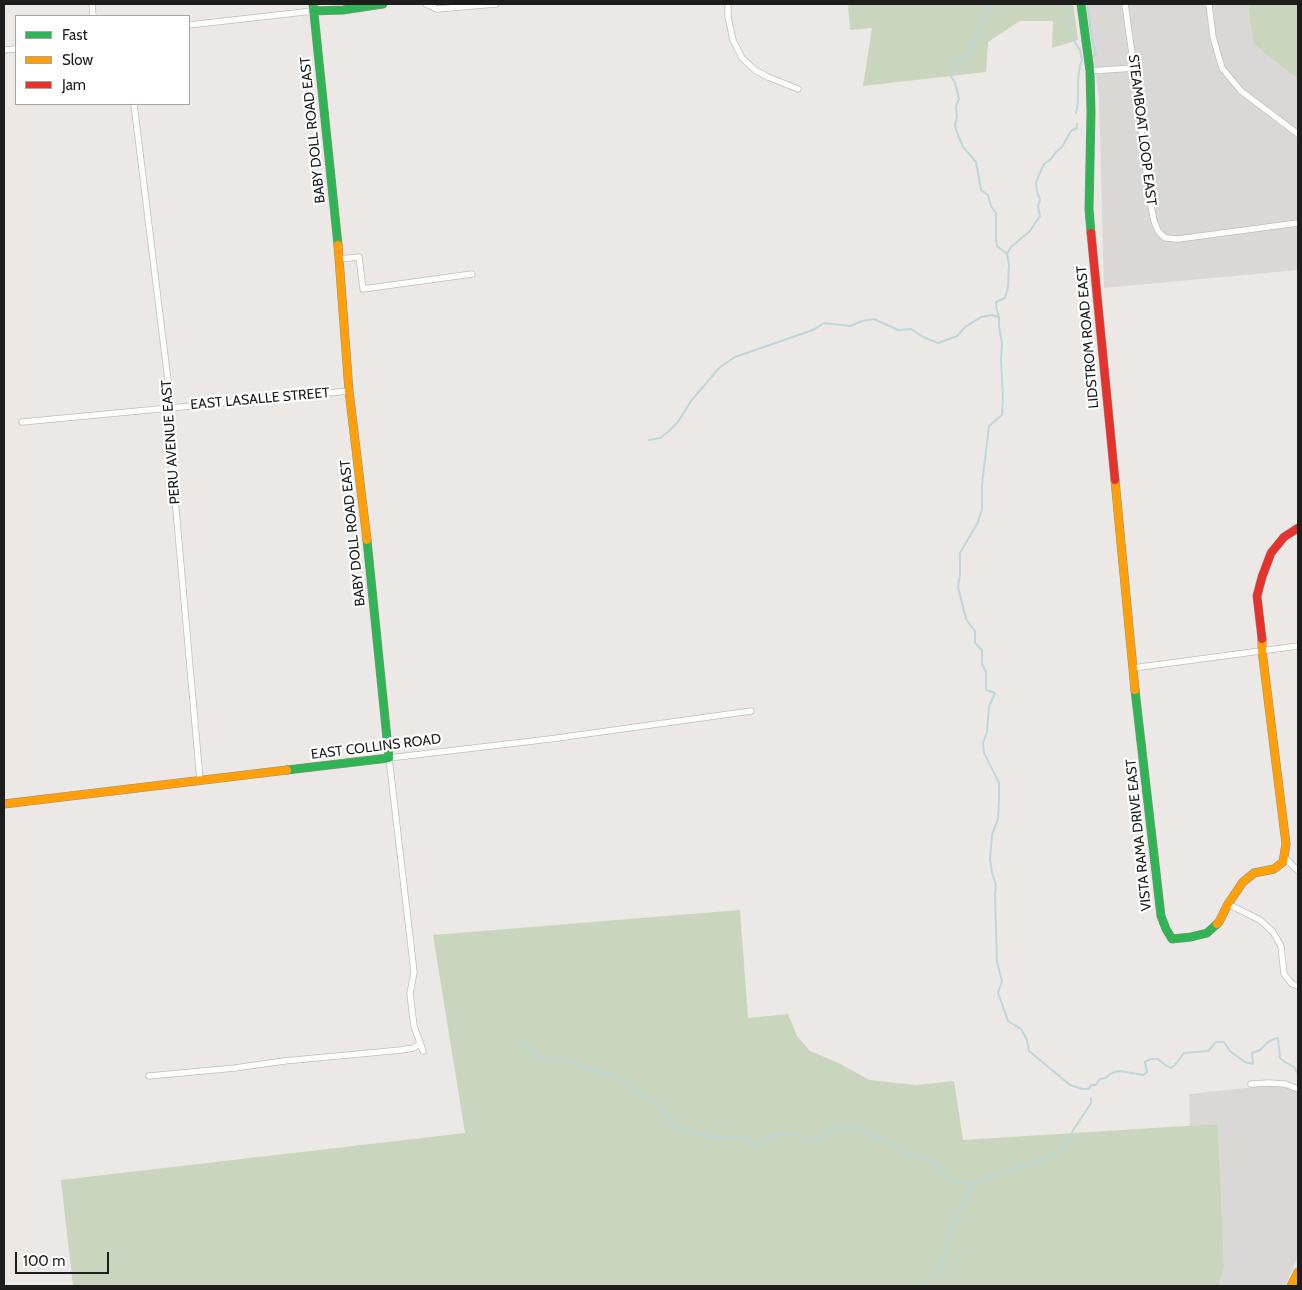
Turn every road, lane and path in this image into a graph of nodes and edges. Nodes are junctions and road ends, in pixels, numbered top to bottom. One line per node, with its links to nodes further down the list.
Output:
1 (382, 4): 8 (street)
2 (426, 4): 3 (street)
3 (496, 4)
4 (728, 4): 12 (street)
5 (1081, 4): 11 (street, LIDSTROM ROAD EAST)
6 (1125, 4): 10 (street, STEAMBOAT LOOP EAST)
7 (1209, 4): 14 (street)
8 (313, 7): 9 (street); 16 (street, BABY DOLL ROAD EAST)
9 (190, 25)
10 (1134, 68): 11 (street); 15 (street, STEAMBOAT LOOP EAST)
11 (1090, 71): 24 (street, LIDSTROM ROAD EAST)
12 (798, 89)
13 (134, 105): 19 (street, PERU AVENUE EAST)
14 (1298, 134)
15 (1298, 223)
16 (339, 259): 17 (street); 18 (street, BABY DOLL ROAD EAST)
17 (472, 274)
18 (349, 391): 19 (street, EAST LASALLE STREET); 26 (street, BABY DOLL ROAD EAST)
19 (167, 408): 20 (street, EAST LASALLE STREET); 27 (street, PERU AVENUE EAST)
20 (22, 422)
21 (1298, 528): 23 (street)
22 (1298, 646): 23 (street)
23 (1262, 650): 24 (street); 29 (street)
24 (1133, 668): 31 (street, VISTA RAMA DRIVE EAST)
25 (751, 711): 26 (street, EAST COLLINS ROAD)
26 (389, 758): 27 (street, EAST COLLINS ROAD); 33 (street, BABY DOLL ROAD EAST)
27 (200, 780): 28 (street, EAST COLLINS ROAD)
28 (4, 804)
29 (1284, 857): 30 (street); 31 (street, VISTA RAMA DRIVE EAST)
30 (1298, 871)
31 (1228, 904): 32 (street)
32 (1298, 986)
33 (420, 1044): 34 (street, BABY DOLL ROAD EAST); 35 (street)
34 (423, 1051)
35 (149, 1076)
36 (1251, 1084): 37 (street)
37 (1298, 1089)
38 (1298, 1272): 39 (street)
39 (1291, 1286)

